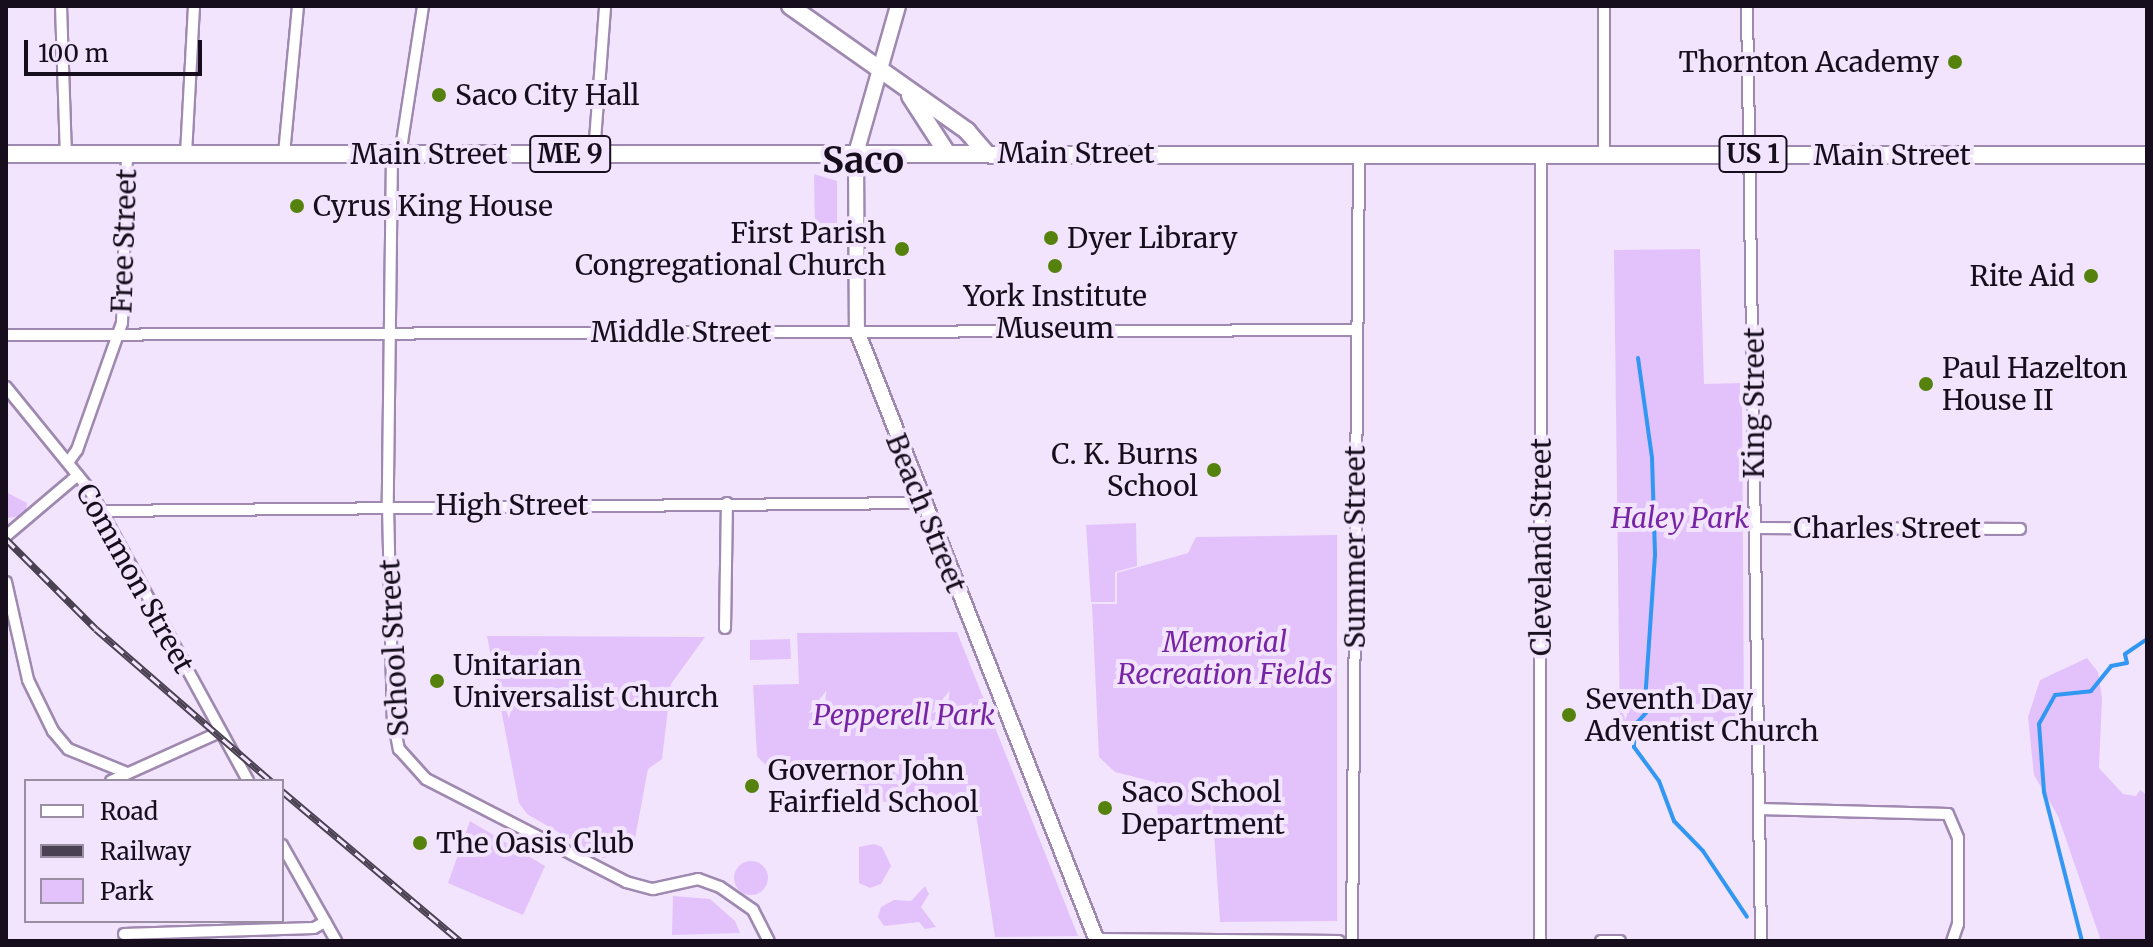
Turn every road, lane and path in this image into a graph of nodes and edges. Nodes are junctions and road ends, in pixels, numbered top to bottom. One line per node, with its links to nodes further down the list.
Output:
1 (61, 6): 16 (street)
2 (194, 6): 18 (street)
3 (298, 6): 19 (street)
4 (423, 6): 25 (street, School Street)
5 (605, 6): 20 (street)
6 (790, 6): 10 (main road)
7 (898, 6): 10 (main road, Beach Street)
8 (1604, 6): 23 (street)
9 (1747, 6): 24 (street, King Street)
10 (881, 69): 11 (main road); 12 (main road, Beach Street)
11 (899, 82): 13 (main road); 14 (main road)
12 (856, 153): 13 (main road, Main Street); 20 (main road, Main Street / ME 9); 28 (main road, Beach Street)
13 (947, 153): 14 (main road, Main Street / US 1)
14 (986, 153): 21 (main road, Main Street / US 1)
15 (6, 154): 16 (main road, Main Street / ME 9)
16 (66, 154): 17 (main road, Main Street / ME 9)
17 (127, 154): 18 (main road, Main Street / ME 9); 29 (street, Free Street)
18 (186, 154): 19 (main road, Main Street / ME 9)
19 (284, 154): 25 (main road, Main Street / ME 9)
20 (594, 154): 25 (main road, Main Street / ME 9)
21 (1359, 154): 22 (main road, Main Street / US 1); 27 (street, Summer Street)
22 (1541, 154): 23 (main road, Main Street / US 1); 57 (street, Cleveland Street)
23 (1604, 154): 24 (main road, Main Street / US 1)
24 (1753, 154): 26 (main road, Main Street / US 1); 39 (street, King Street)
25 (396, 155): 30 (street, School Street)
26 (2147, 155)
27 (1356, 330): 28 (street, Middle Street); 56 (street, Summer Street)
28 (857, 331): 30 (street, Middle Street); 36 (main road, Beach Street)
29 (118, 333): 30 (street, Middle Street); 31 (street, Middle Street); 33 (street, Free Street)
30 (388, 334): 37 (street, School Street)
31 (6, 335)
32 (6, 387): 33 (street, Common Street)
33 (69, 461): 34 (street, Common Street)
34 (78, 475): 38 (street, Common Street); 41 (street)
35 (727, 503): 36 (street, High Street); 37 (street, High Street); 43 (street)
36 (923, 503): 52 (main road, Beach Street)
37 (388, 506): 38 (street, High Street); 54 (street, School Street)
38 (102, 511): 44 (street, Common Street)
39 (1754, 528): 40 (street, Charles Street); 48 (street, King Street)
40 (2020, 529)
41 (6, 536)
42 (6, 582): 45 (street)
43 (725, 628)
44 (220, 732): 45 (street); 47 (street, Common Street)
45 (127, 773): 46 (street)
46 (115, 779)
47 (247, 779)
48 (1759, 809): 60 (street, King Street); 61 (street)
49 (284, 849): 50 (street)
50 (325, 922): 51 (street); 53 (street)
51 (124, 934)
52 (1096, 940): 55 (street)
53 (336, 941)
54 (769, 941)
55 (1339, 941)
56 (1352, 941)
57 (1540, 941)
58 (1601, 941): 59 (street)
59 (1620, 941)
60 (1761, 941)
61 (1952, 941)

